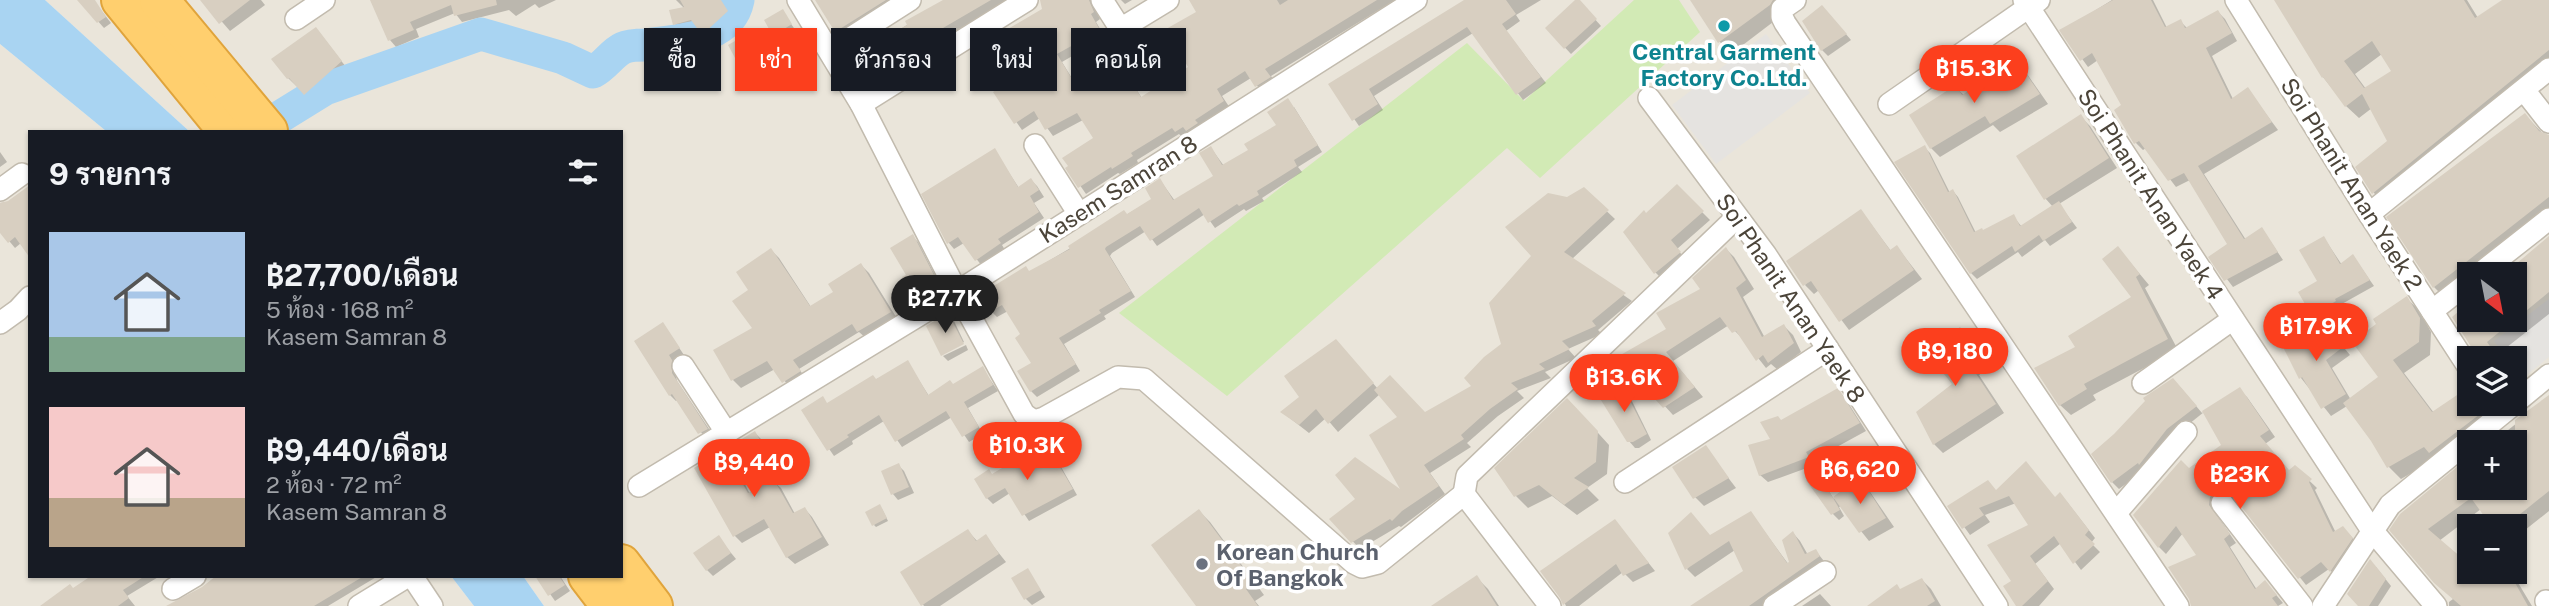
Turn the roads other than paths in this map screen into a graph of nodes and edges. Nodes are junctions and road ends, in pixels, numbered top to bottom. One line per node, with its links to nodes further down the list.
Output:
1 (121, 0): 21 (highway)
2 (159, 0): 22 (highway)
3 (324, 0): 13 (street)
4 (798, 0): 14 (street)
5 (910, 0): 14 (street)
6 (1027, 0): 18 (street)
7 (1102, 0): 8 (street)
8 (1168, 0)
9 (1416, 0): 26 (street, Kasem Samran 8)
10 (1795, 0): 50 (street)
11 (2236, 0): 27 (street, Soi Phanit Anan Yaek 2)
12 (2030, 3): 19 (street); 35 (street, Soi Phanit Anan Yaek 4)
13 (296, 19)
14 (830, 51): 18 (street)
15 (2549, 69): 16 (street)
16 (2524, 90): 20 (street); 27 (street)
17 (1648, 98): 28 (street, Soi Phanit Anan Yaek 8)
18 (861, 104): 32 (street)
19 (1889, 104)
20 (2549, 122)
21 (227, 130)
22 (267, 130)
23 (1035, 145): 26 (street)
24 (22, 174): 25 (street)
25 (0, 190)
26 (1079, 214): 32 (street, Kasem Samran 8)
27 (2369, 214): 34 (street, Soi Phanit Anan Yaek 2)
28 (1737, 217): 37 (street, Soi Phanit Anan Yaek 8); 48 (street)
29 (2549, 219): 30 (street)
30 (2494, 262)
31 (2457, 291): 34 (street)
32 (957, 292): 44 (street, Kasem Samran 8); 48 (street)
33 (28, 300): 36 (street)
34 (2432, 311): 38 (street, Soi Phanit Anan Yaek 2)
35 (2233, 319): 41 (street); 51 (street, Soi Phanit Anan Yaek 4)
36 (0, 323)
37 (1828, 349): 46 (street); 65 (street, Soi Phanit Anan Yaek 8)
38 (2457, 350)
39 (683, 366): 44 (street)
40 (2549, 375): 42 (street)
41 (2143, 383)
42 (2527, 391)
43 (2495, 416): 51 (street)
44 (726, 432): 47 (street, Kasem Samran 8)
45 (2186, 432): 50 (street)
46 (1625, 482)
47 (639, 486)
48 (1464, 494): 63 (street)
49 (2222, 503): 67 (street)
50 (2116, 513): 66 (street)
51 (2371, 529): 68 (street); 69 (street, Soi Phanit Anan Yaek 4)
52 (623, 567): 62 (highway)
53 (1825, 572): 64 (street)
54 (192, 578): 58 (street)
55 (407, 578): 59 (street)
56 (411, 578): 60 (street)
57 (590, 578): 61 (highway)
58 (173, 589)
59 (359, 606)
60 (432, 606)
61 (611, 606)
62 (653, 606)
63 (1550, 606)
64 (1774, 606)
65 (1997, 606)
66 (2178, 606)
67 (2302, 606)
68 (2323, 606)
69 (2436, 606)

